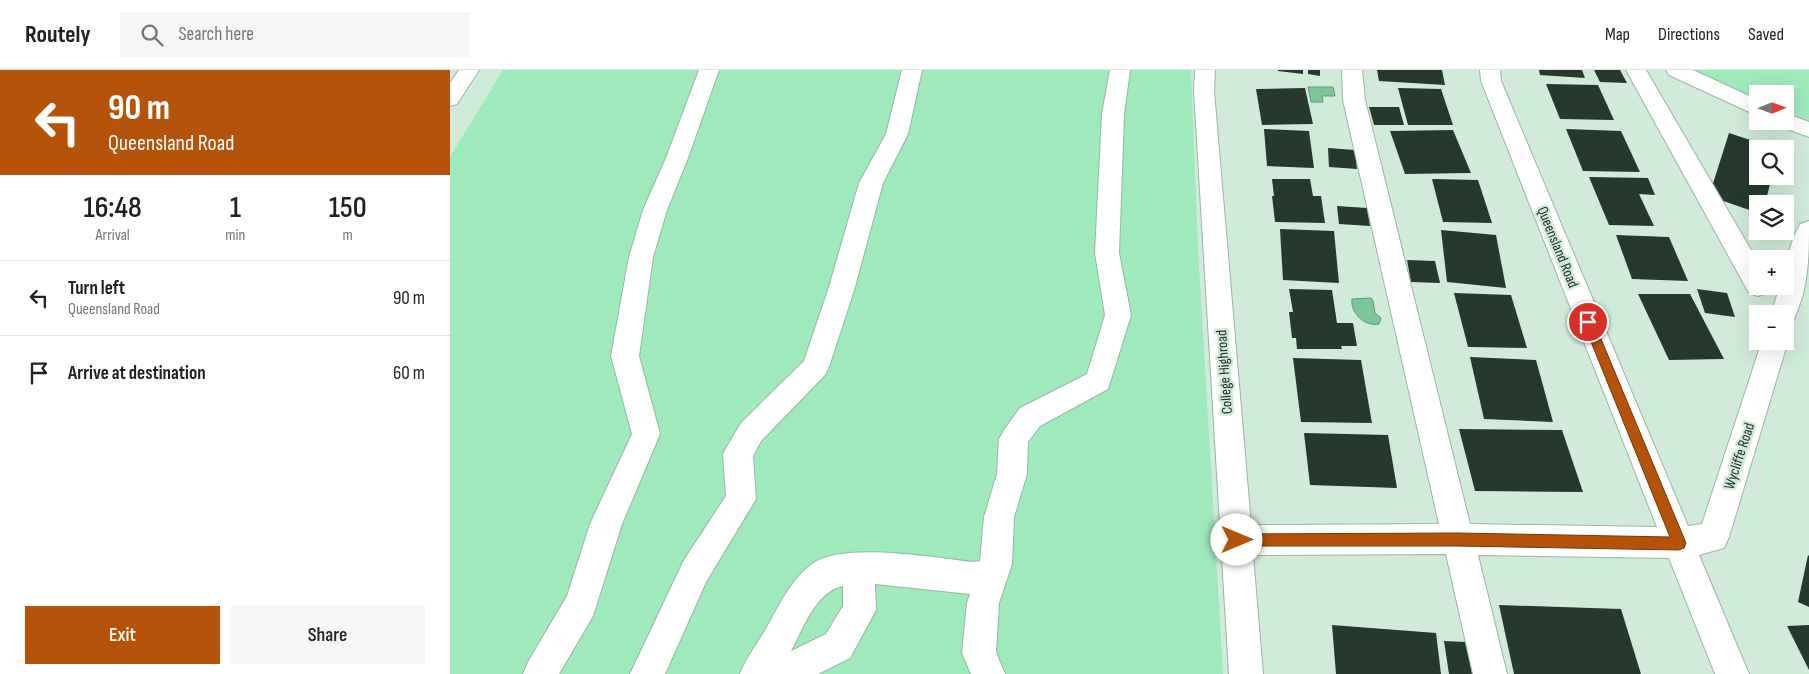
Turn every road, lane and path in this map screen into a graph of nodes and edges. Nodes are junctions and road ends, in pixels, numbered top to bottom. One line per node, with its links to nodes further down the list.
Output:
1 (469, 70): 10 (street)
2 (709, 70): 23 (street)
3 (912, 70): 24 (street)
4 (1120, 70): 22 (street)
5 (1204, 70): 18 (street, College Highroad)
6 (1352, 70): 19 (street)
7 (1490, 70): 20 (street, Queensland Road)
8 (1636, 70): 15 (street)
9 (1676, 70): 11 (street)
10 (450, 99)
11 (1749, 104)
12 (1794, 124): 13 (street)
13 (1809, 130)
14 (1809, 230): 16 (street)
15 (1749, 270)
16 (1787, 305)
17 (1772, 350): 20 (street, Wycliffe Road)
18 (1237, 540): 19 (street); 28 (street, College Highroad)
19 (1458, 540): 20 (street); 29 (street)
20 (1679, 543): 30 (street, Queensland Road)
21 (859, 567): 22 (street); 25 (street); 26 (street)
22 (992, 575): 27 (street)
23 (540, 674)
24 (647, 674)
25 (756, 674)
26 (776, 674)
27 (988, 674)
28 (1246, 674)
29 (1490, 674)
30 (1732, 674)

